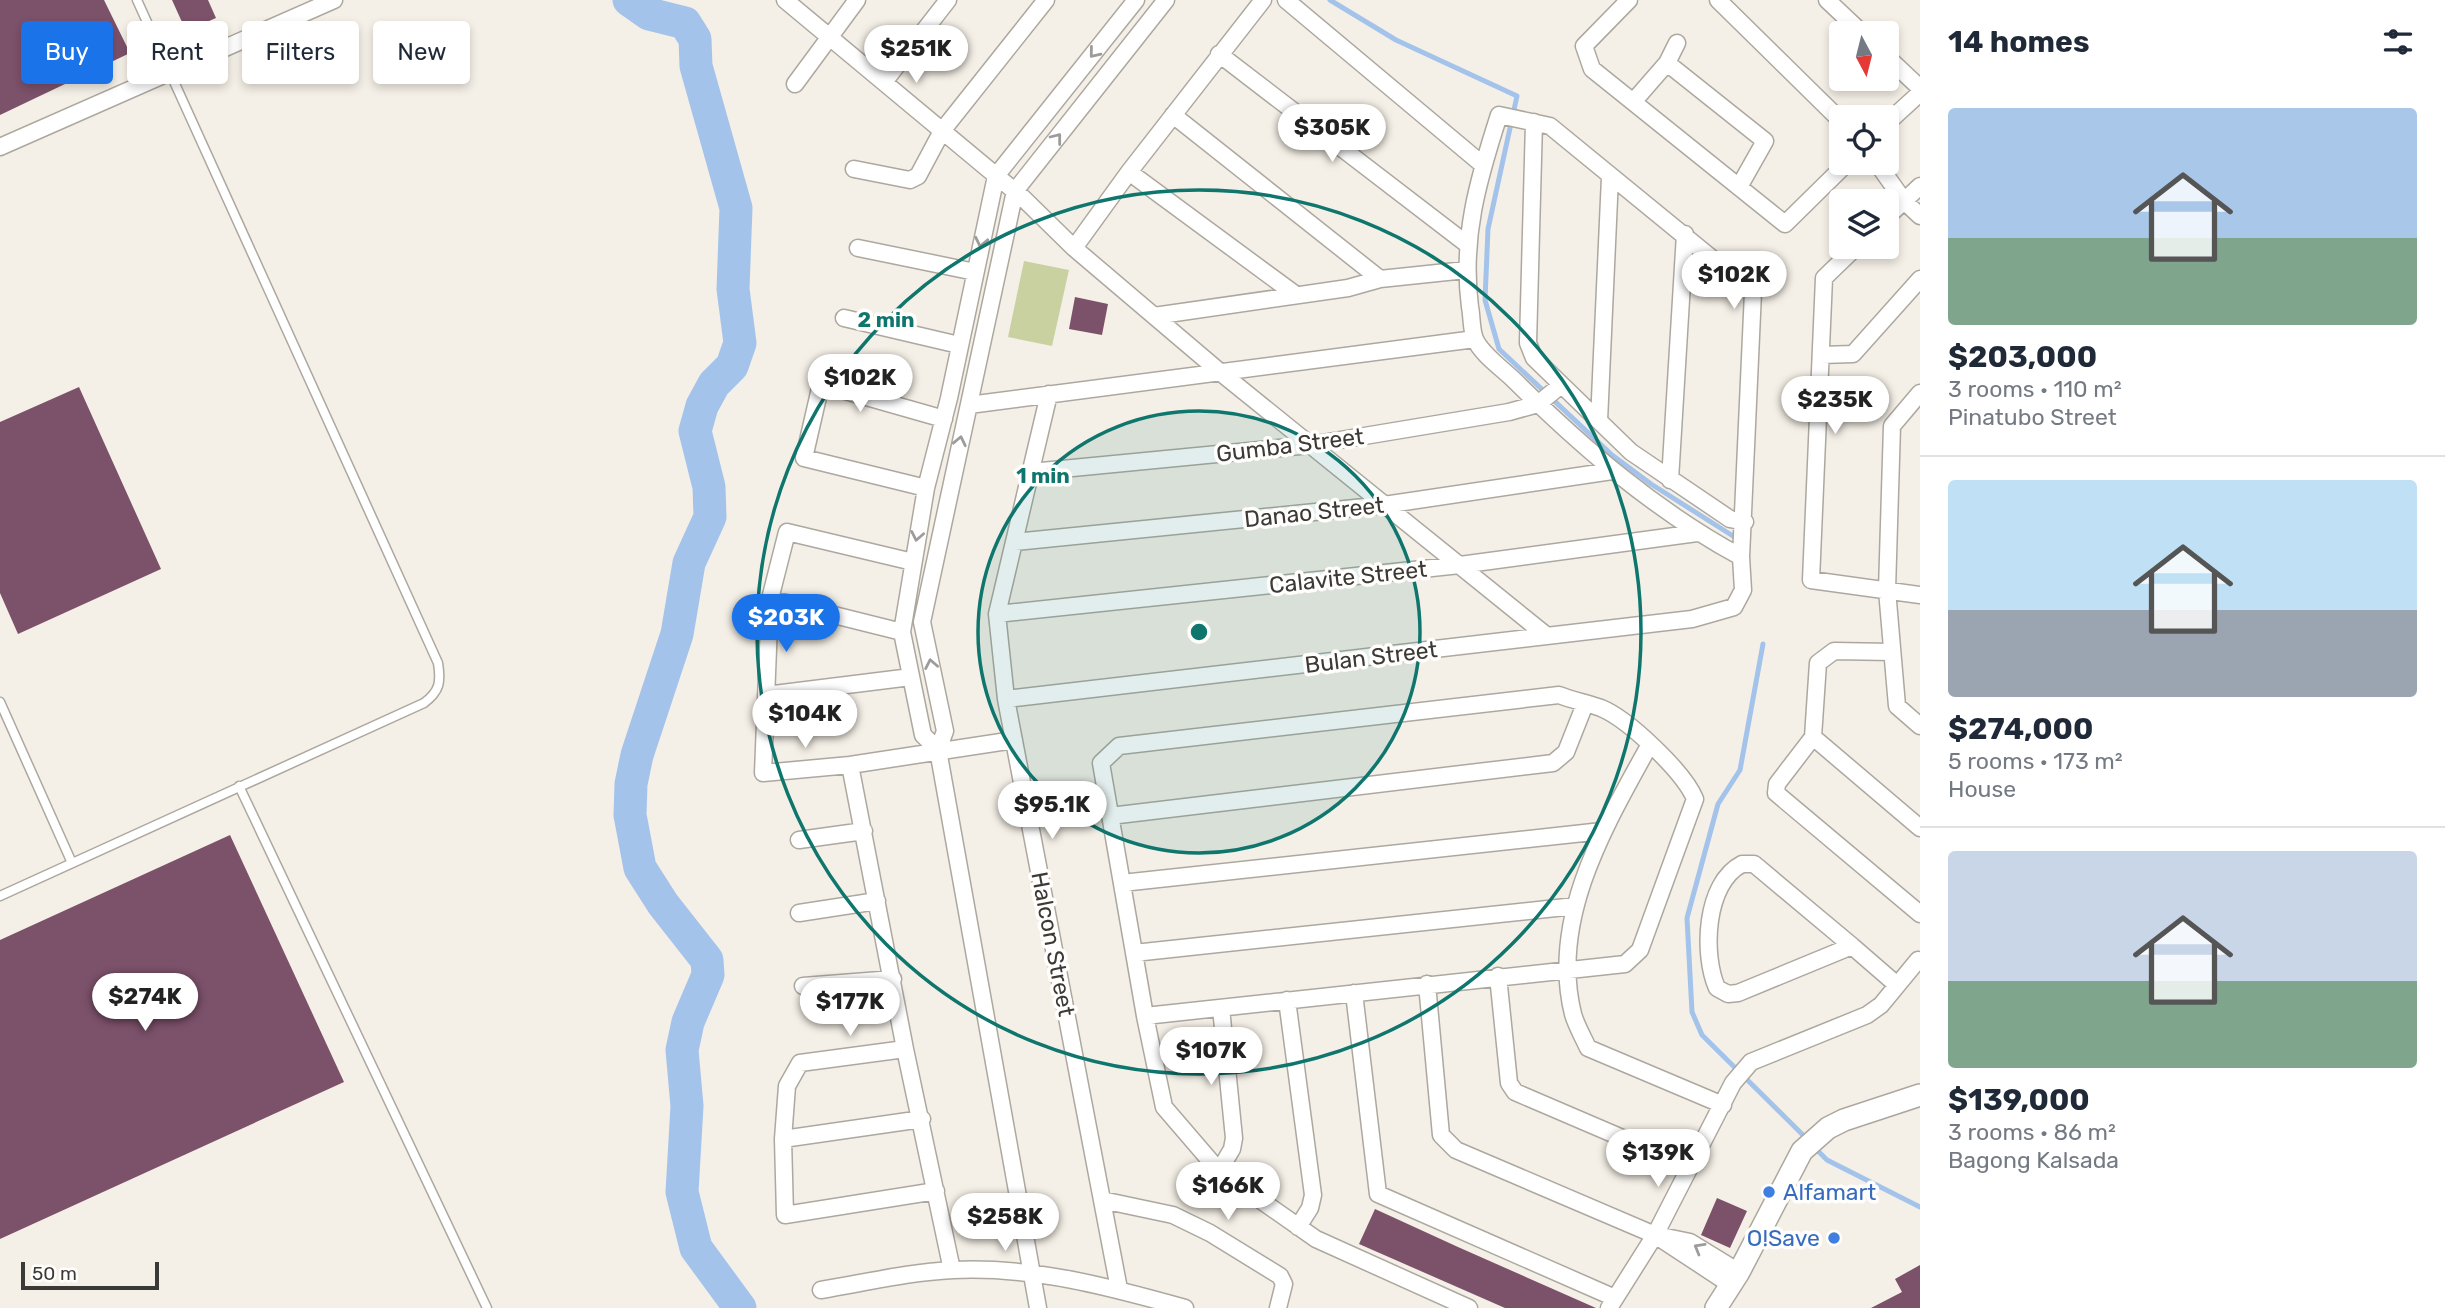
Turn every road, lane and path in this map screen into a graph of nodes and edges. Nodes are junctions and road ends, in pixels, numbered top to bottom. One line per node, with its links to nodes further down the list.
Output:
1 (137, 0): 14 (lane)
2 (334, 0): 18 (street)
3 (785, 0): 16 (street)
4 (857, 0): 16 (street)
5 (948, 0): 22 (street)
6 (1046, 0): 32 (street)
7 (1136, 0): 39 (street, one-way to 39)
8 (1166, 0): 43 (street, one-way to 8)
9 (1264, 0): 19 (street)
10 (1286, 0): 34 (street)
11 (1629, 0): 27 (street)
12 (1718, 0): 28 (street)
13 (1827, 0): 15 (street)
14 (147, 21)
15 (1849, 21)
16 (829, 36): 22 (street); 25 (street)
17 (1677, 43): 20 (street)
18 (228, 45)
19 (1219, 54): 30 (street); 48 (street)
20 (1667, 63): 27 (street); 42 (street)
21 (1899, 70): 26 (street)
22 (884, 82): 32 (street)
23 (138, 84): 33 (street)
24 (178, 84): 99 (lane)
25 (795, 84)
26 (1920, 90): 29 (street)
27 (1633, 103): 42 (street)
28 (1829, 109)
29 (1899, 111)
30 (1173, 115): 36 (street); 54 (street)
31 (1534, 122): 34 (street); 40 (street); 65 (street)
32 (942, 131): 35 (street); 39 (street)
33 (0, 147)
34 (1483, 165): 48 (street)
35 (854, 169)
36 (1129, 172): 50 (street); 56 (street)
37 (1835, 175): 42 (street)
38 (1886, 175): 44 (street)
39 (996, 176): 43 (street); 53 (street, one-way to 53)
40 (1610, 177): 47 (street); 68 (street)
41 (1920, 186): 44 (street)
42 (1739, 187)
43 (1015, 191): 50 (street); 66 (street)
44 (1904, 201): 45 (street); 46 (street)
45 (1899, 206)
46 (1920, 216)
47 (1685, 234): 72 (street); 75 (street)
48 (1468, 245): 52 (street)
49 (858, 248): 53 (street)
50 (1074, 248): 57 (street)
51 (1844, 259): 61 (street)
52 (1465, 270): 54 (street); 59 (street)
53 (975, 272): 60 (street)
54 (1380, 279): 56 (street)
55 (1920, 279): 61 (street)
56 (1296, 295): 57 (street)
57 (1154, 316): 62 (street)
58 (844, 318): 60 (street)
59 (1475, 339): 62 (street); 65 (street)
60 (959, 345): 67 (street)
61 (1821, 355): 81 (street)
62 (1220, 372): 64 (street); 69 (street)
63 (1920, 393): 81 (street)
64 (1049, 394): 66 (street); 71 (street, Halcon Street)
65 (1549, 395): 68 (street); 69 (street, Gumba Street); 70 (street)
66 (969, 405): 97 (street, one-way to 66)
67 (944, 419): 73 (street); 73 (street)
68 (1600, 421): 72 (street)
69 (1310, 445): 71 (street, Gumba Street); 74 (street)
70 (1612, 471): 74 (street, Danao Street); 76 (street)
71 (1031, 472): 77 (street, Halcon Street)
72 (1670, 480): 75 (street)
73 (926, 488): 79 (street, one-way to 79)
74 (1384, 505): 77 (street, Danao Street); 80 (street)
75 (1745, 522): 78 (street)
76 (1697, 533): 78 (street); 80 (street, Calavite Street)
77 (1014, 542): 84 (street, Halcon Street)
78 (1741, 557): 86 (street, Bulan Street)
79 (913, 562): 83 (street); 85 (street)
80 (1460, 565): 84 (street, Calavite Street); 86 (street)
81 (1887, 590): 82 (street); 87 (street)
82 (1920, 595)
83 (770, 599): 85 (street); 89 (street)
84 (997, 614): 90 (street, Halcon Street)
85 (902, 632): 88 (street)
86 (1547, 636): 90 (street, Bulan Street)
87 (1892, 652): 93 (street); 94 (street)
88 (911, 677): 89 (street); 97 (street)
89 (766, 695): 98 (street)
90 (1006, 699): 95 (street, Halcon Street)
91 (0, 702): 105 (lane)
92 (1585, 704): 96 (street); 100 (street); 100 (street)
93 (1920, 726)
94 (1813, 737): 101 (street); 111 (street)
95 (1014, 740): 97 (street); 133 (street, Halcon Street)
96 (1650, 744): 103 (street); 115 (street)
97 (938, 750): 98 (street); 137 (street)
98 (850, 765): 102 (street)
99 (240, 786): 105 (lane); 142 (lane)
100 (1110, 816): 106 (street)
101 (1920, 828)
102 (864, 831): 104 (street); 108 (street)
103 (1602, 831): 106 (street); 109 (street)
104 (799, 840)
105 (72, 863): 107 (lane)
106 (1122, 883): 113 (street)
107 (0, 896)
108 (877, 901): 110 (street); 117 (street)
109 (1575, 906): 113 (street); 115 (street)
110 (799, 913)
111 (1920, 914)
112 (1852, 946): 112 (street); 119 (street)
113 (1133, 953): 124 (street)
114 (1918, 960): 119 (street)
115 (1566, 969): 116 (street); 127 (street)
116 (1497, 976): 118 (street); 130 (street)
117 (893, 979): 120 (street); 125 (street)
118 (1427, 984): 121 (street); 135 (street)
119 (1897, 985): 127 (street)
120 (803, 986)
121 (1354, 992): 122 (street); 141 (street)
122 (1287, 1000): 123 (street); 134 (street)
123 (1221, 1007): 124 (street); 131 (street)
124 (1145, 1016): 131 (street)
125 (905, 1049): 128 (street); 129 (street)
126 (1920, 1095): 138 (street)
127 (1723, 1105): 130 (street)
128 (922, 1119): 129 (street); 132 (street)
129 (783, 1139): 132 (street)
130 (1690, 1167): 135 (street)
131 (1219, 1171): 134 (street)
132 (936, 1191): 136 (street)
133 (1102, 1200): 139 (street, Halcon Street); 145 (street)
134 (1297, 1227): 146 (street)
135 (1655, 1235): 138 (street); 141 (street)
136 (952, 1269): 137 (street); 140 (street)
137 (1034, 1273): 139 (street); 143 (street)
138 (1735, 1279): 147 (street)
139 (1119, 1289): 144 (street)
140 (821, 1290)
141 (1612, 1303)
142 (487, 1308)
143 (1038, 1308)
144 (1185, 1308)
145 (1278, 1308)
146 (1469, 1308)
147 (1716, 1308)

